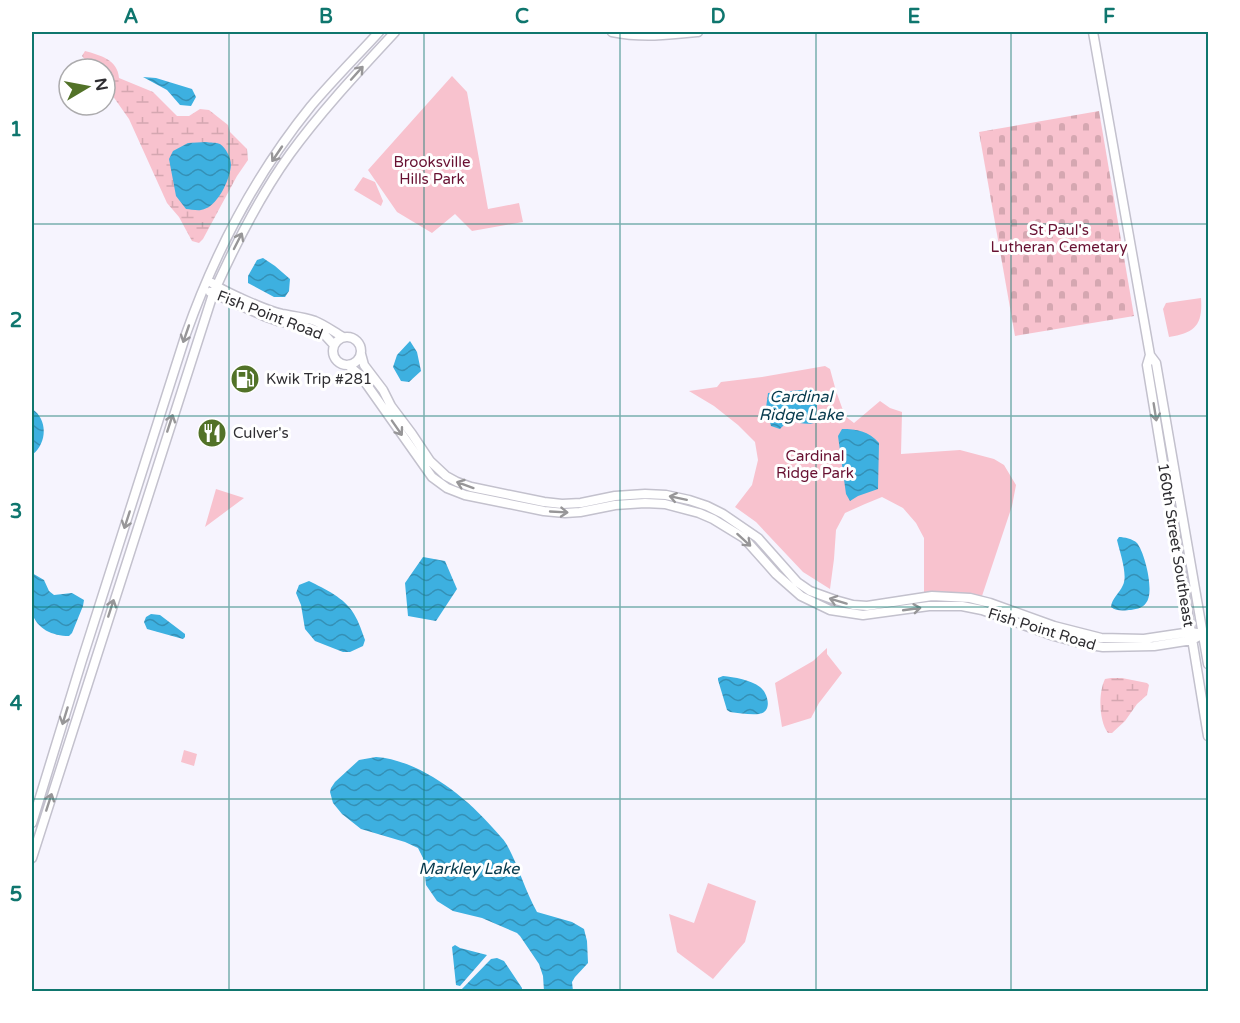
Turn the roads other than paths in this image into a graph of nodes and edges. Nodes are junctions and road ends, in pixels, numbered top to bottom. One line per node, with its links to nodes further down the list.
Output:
1 (379, 32): 6 (street, one-way to 6)
2 (395, 32): 7 (street, one-way to 2)
3 (612, 32): 4 (street)
4 (699, 32)
5 (1093, 32): 11 (street, 160th Street Southeast)
6 (205, 284): 7 (street, Fish Point Road); 17 (street, one-way to 17)
7 (214, 290): 8 (street, Fish Point Road); 9 (street, Fish Point Road); 18 (street, one-way to 7)
8 (344, 337): 9 (street); 10 (street)
9 (334, 345): 12 (street)
10 (361, 354): 12 (street); 14 (street, Fish Point Road, one-way to 10)
11 (1150, 355): 13 (street, 160th Street Southeast); 14 (street, 160th Street Southeast, one-way to 14)
12 (348, 365): 14 (street, Fish Point Road, one-way to 14)
13 (1206, 633): 14 (street, Fish Point Road); 15 (street, 160th Street Southeast)
14 (1191, 636): 16 (street, 160th Street Southeast)
15 (1209, 664)
16 (1209, 736)
17 (32, 823)
18 (32, 858)

